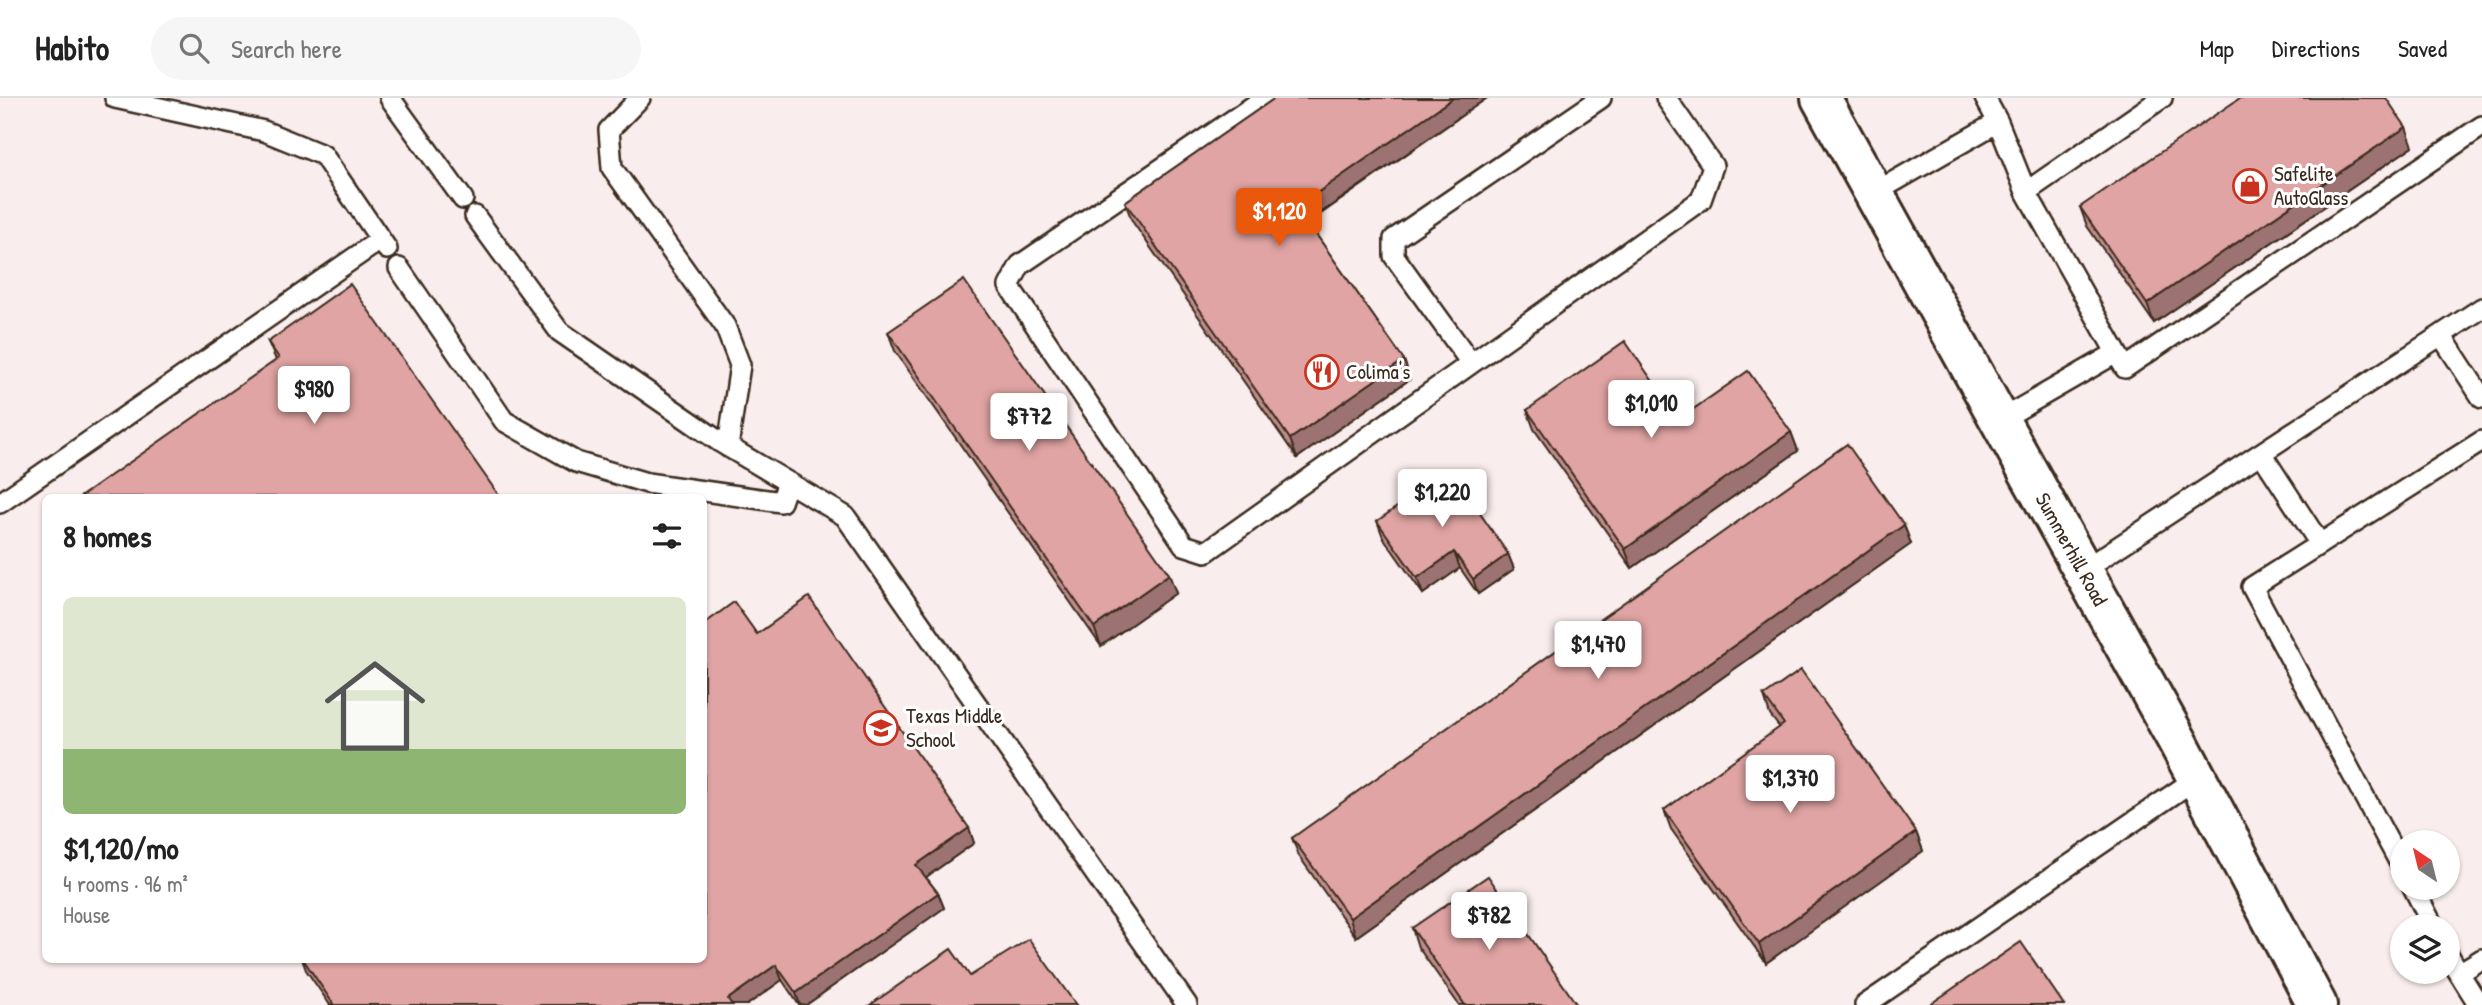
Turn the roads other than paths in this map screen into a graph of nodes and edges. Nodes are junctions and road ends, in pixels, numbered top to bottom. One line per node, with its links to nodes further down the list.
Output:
1 (116, 98): 27 (lane)
2 (390, 98): 14 (lane)
3 (640, 98): 24 (lane)
4 (1265, 98): 20 (lane)
5 (1601, 98): 20 (lane)
6 (1667, 98): 20 (lane)
7 (1821, 98): 13 (main road, Summerhill Road)
8 (1985, 98): 10 (lane)
9 (2162, 98): 12 (lane)
10 (1998, 122): 12 (lane); 13 (lane)
11 (2482, 127): 19 (lane)
12 (2026, 192): 19 (lane)
13 (1874, 193): 22 (main road, Summerhill Road)
14 (463, 199)
15 (475, 215): 24 (lane)
16 (399, 268): 26 (lane)
17 (2482, 308): 18 (lane)
18 (2441, 335): 21 (lane); 25 (lane)
19 (2116, 353): 22 (lane)
20 (1471, 363)
21 (2482, 398)
22 (2000, 420): 29 (main road, Summerhill Road)
23 (2482, 441): 28 (lane)
24 (729, 447): 26 (lane)
25 (2261, 453): 28 (lane); 29 (lane)
26 (788, 482): 35 (lane)
27 (0, 503)
28 (2320, 544): 31 (lane)
29 (2083, 570): 30 (main road, Summerhill Road)
30 (2197, 778): 36 (lane); 37 (main road, Summerhill Road)
31 (2390, 845)
32 (2482, 959): 33 (lane)
33 (2460, 972)
34 (2460, 975): 38 (lane)
35 (1188, 1005)
36 (1865, 1005)
37 (2317, 1005)
38 (2479, 1005)

